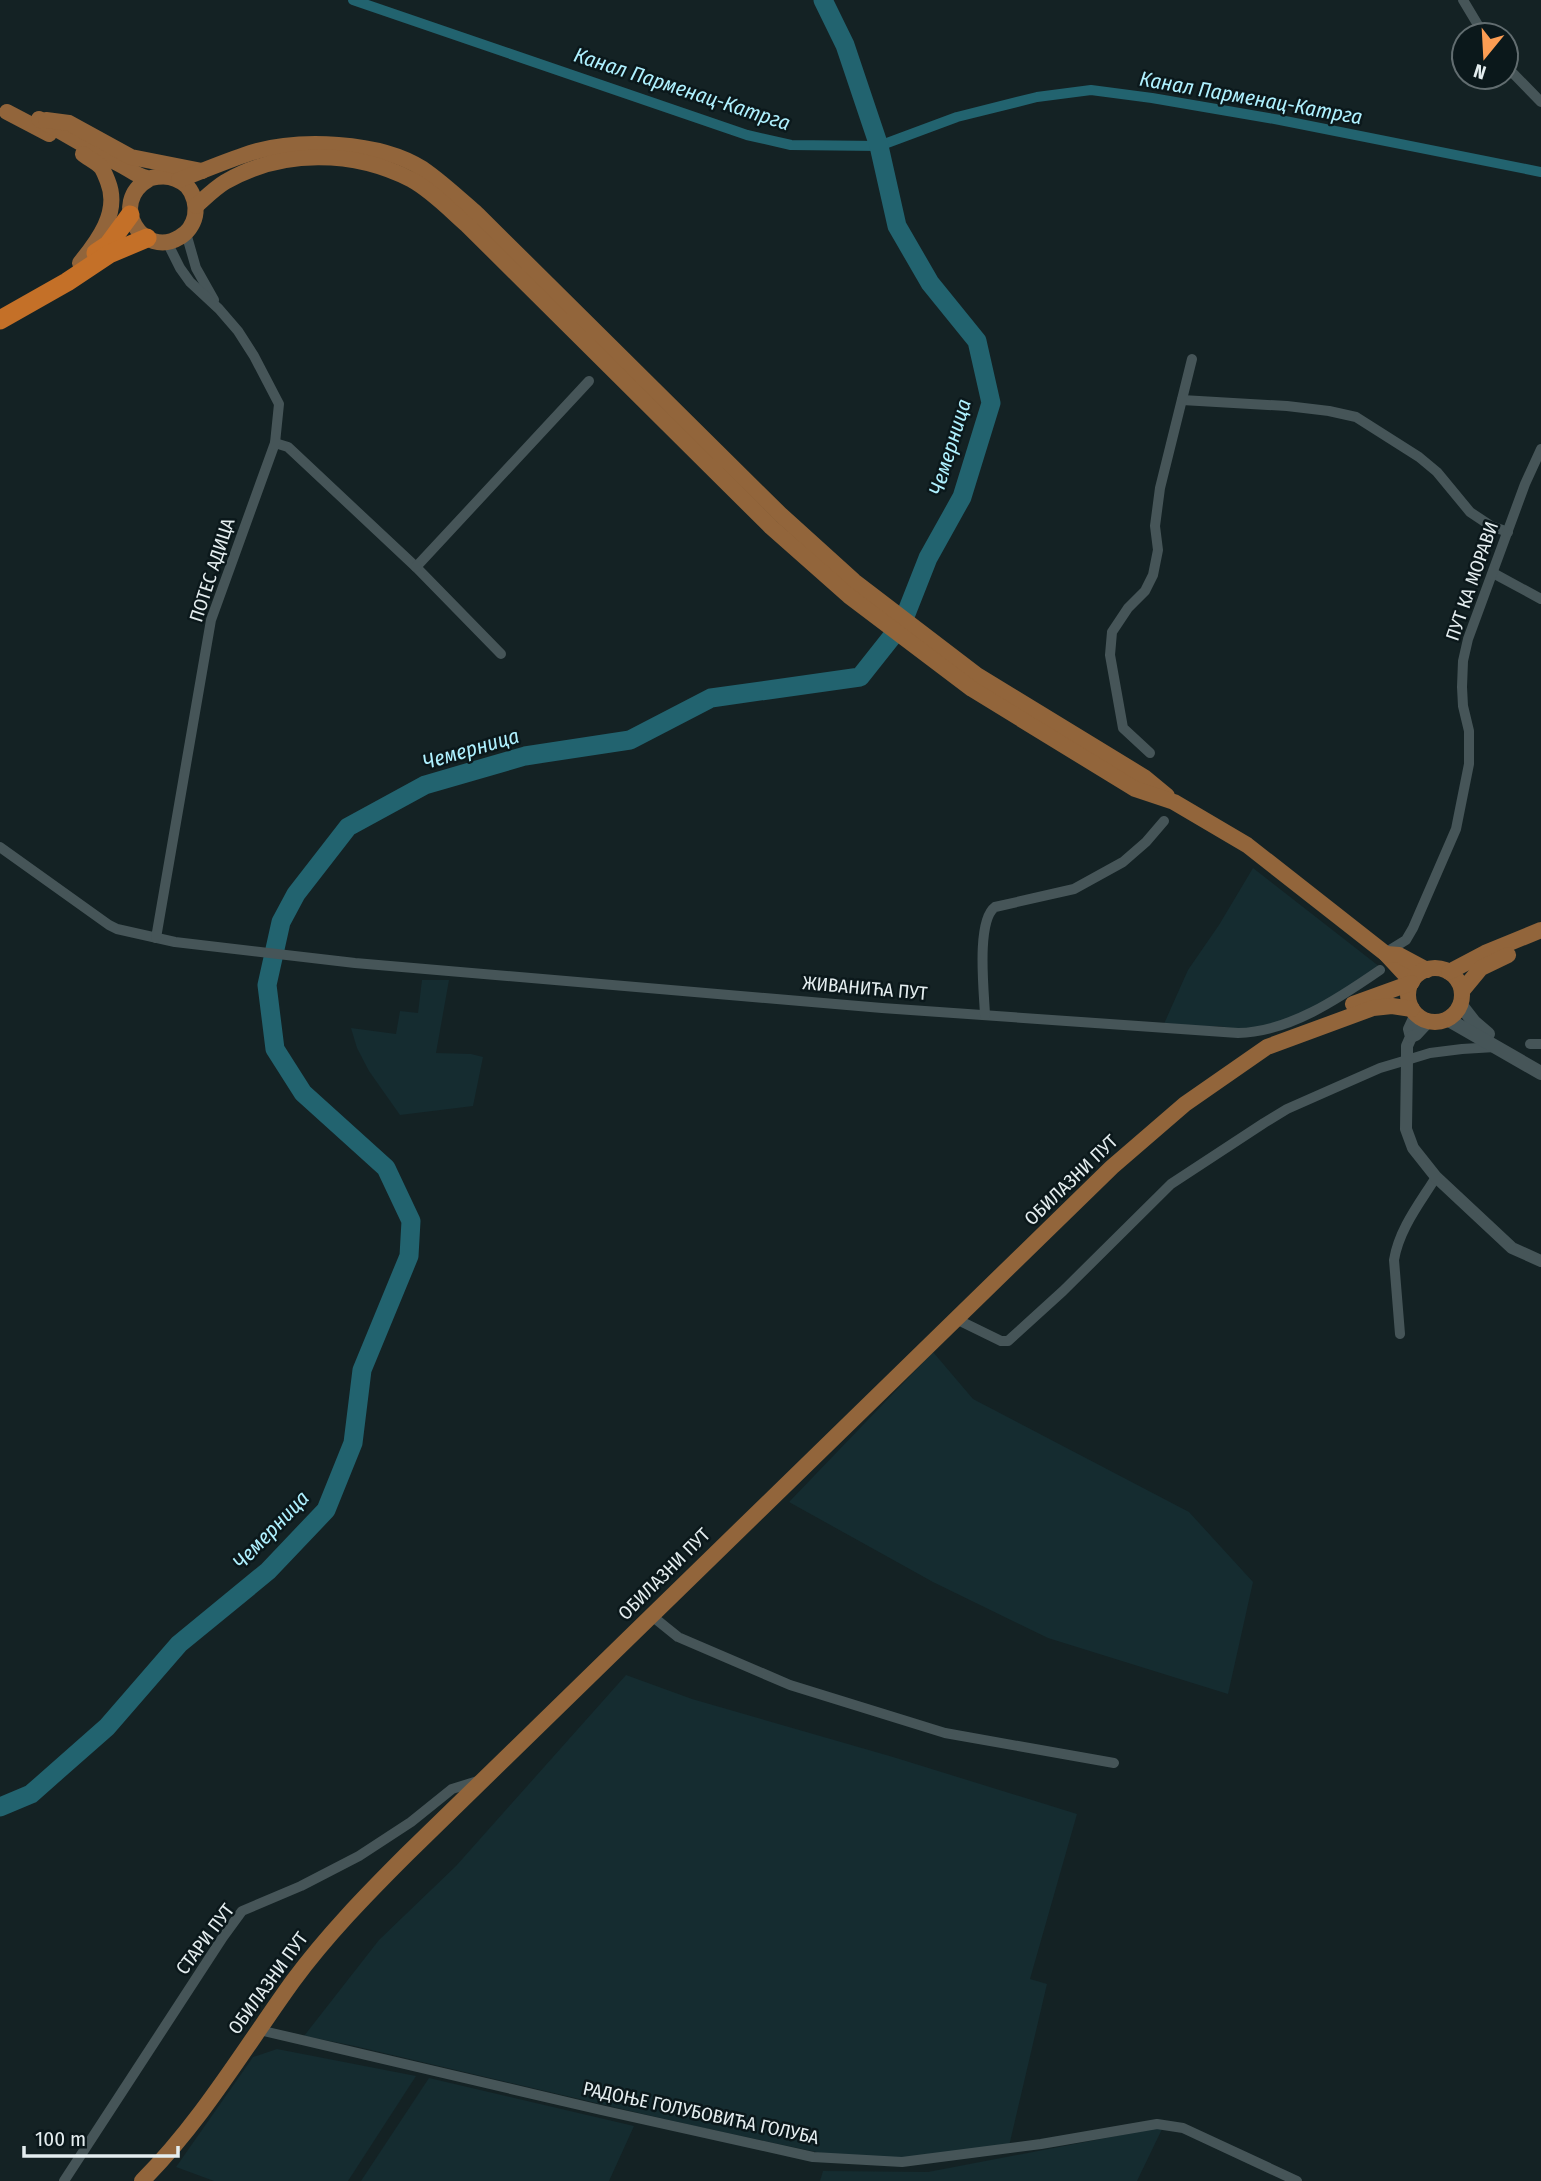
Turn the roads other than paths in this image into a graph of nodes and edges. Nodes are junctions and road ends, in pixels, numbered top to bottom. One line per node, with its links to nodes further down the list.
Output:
1 (1463, 0): 2 (street)
2 (1476, 21)
3 (1520, 80): 4 (street)
4 (1541, 102)
5 (4, 112): 6 (main road); 17 (main road)
6 (39, 119): 7 (main road); 8 (main road)
7 (103, 156): 9 (main road); 11 (main road)
8 (202, 171): 10 (main road); 29 (main road)
9 (149, 179): 10 (main road); 11 (main road)
10 (179, 180): 12 (main road)
11 (134, 191): 13 (main road)
12 (196, 206): 14 (main road); 29 (main road)
13 (130, 215): 15 (main road); 17 (highway)
14 (186, 233): 16 (main road); 18 (street)
15 (146, 238): 16 (main road); 20 (highway)
16 (167, 242): 18 (street)
17 (80, 263): 19 (highway)
18 (219, 309): 24 (street, ПОТЕС АДИЦА)
19 (0, 310)
20 (0, 320)
21 (1192, 359): 23 (street)
22 (589, 382): 27 (street)
23 (1182, 400): 26 (street); 32 (street)
24 (275, 443): 27 (street); 37 (street, ПОТЕС АДИЦА)
25 (1541, 449): 26 (street, ПУТ КА МОРАВИ)
26 (1508, 532): 28 (street, ПУТ КА МОРАВИ)
27 (416, 567): 31 (street)
28 (1493, 573): 30 (street); 35 (street, ПУТ КА МОРАВИ)
29 (851, 589): 39 (main road)
30 (1541, 599)
31 (501, 654)
32 (1150, 753)
33 (1164, 821): 46 (street)
34 (0, 847): 37 (street)
35 (1413, 928): 39 (street, ЖИВАНИЋА ПУТ)
36 (1541, 930): 41 (main road)
37 (156, 938): 46 (street, ЖИВАНИЋА ПУТ)
38 (1541, 941): 44 (main road)
39 (1385, 960): 40 (main road); 42 (main road); 43 (main road); 48 (street, ЖИВАНИЋА ПУТ)
40 (1427, 970): 41 (main road); 42 (main road)
41 (1449, 972): 44 (main road)
42 (1412, 983): 43 (main road); 45 (main road)
43 (1375, 996): 48 (main road)
44 (1461, 998): 47 (main road); 49 (main road)
45 (1419, 1014): 47 (main road); 48 (main road); 50 (street)
46 (985, 1015): 48 (street, ЖИВАНИЋА ПУТ)
47 (1447, 1019): 49 (main road)
48 (1270, 1039): 55 (main road, ОБИЛАЗНИ ПУТ)
49 (1500, 1045): 50 (street); 51 (main road); 52 (main road)
50 (1407, 1060): 53 (street); 55 (street)
51 (1541, 1064)
52 (1541, 1073)
53 (1436, 1177): 54 (street); 56 (street)
54 (1541, 1261)
55 (956, 1319): 57 (main road, ОБИЛАЗНИ ПУТ)
56 (1400, 1334)
57 (652, 1616): 58 (street); 59 (main road, ОБИЛАЗНИ ПУТ)
58 (1114, 1763)
59 (484, 1780): 60 (main road, ОБИЛАЗНИ ПУТ); 61 (street, СТАРИ ПУТ)
60 (259, 2030): 62 (main road, ОБИЛАЗНИ ПУТ); 63 (street, РАДОЊЕ ГОЛУБОВИЋА ГОЛУБА)
61 (64, 2181)
62 (142, 2181)
63 (1297, 2181)

